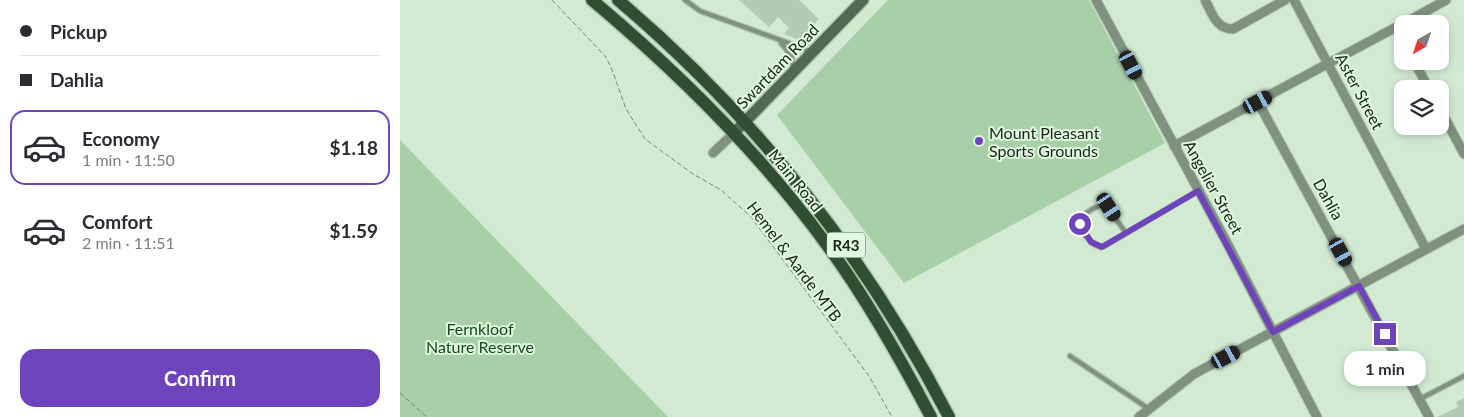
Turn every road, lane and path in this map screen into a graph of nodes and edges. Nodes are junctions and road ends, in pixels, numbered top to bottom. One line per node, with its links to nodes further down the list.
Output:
1 (552, 0): 36 (path, Hemel & Aarde MTB)
2 (592, 0): 20 (main road, Main Road / R43)
3 (618, 0): 18 (main road, Main Road / R43)
4 (863, 0): 14 (street, Swartdam Road)
5 (1096, 0): 21 (street, Angelier Street)
6 (1205, 0): 7 (street)
7 (1286, 0)
8 (1294, 0): 15 (street, Aster Street)
9 (1446, 0): 11 (street)
10 (689, 1): 13 (lane)
11 (1419, 15)
12 (1394, 29): 15 (street)
13 (776, 39): 14 (lane); 16 (lane)
14 (810, 54): 16 (street, Swartdam Road)
15 (1330, 64): 17 (street); 27 (street, Aster Street)
16 (790, 75): 18 (street, Swartdam Road)
17 (1258, 102): 21 (street); 28 (street, Dahlia)
18 (746, 120): 20 (street, Swartdam Road); 38 (main road, Main Road / R43)
19 (1449, 126): 23 (street)
20 (734, 133): 22 (street, Swartdam Road); 37 (main road, Main Road / R43)
21 (1174, 146): 24 (street, Angelier Street)
22 (713, 154)
23 (1464, 154)
24 (1198, 191): 26 (lane); 29 (street, Angelier Street)
25 (1464, 229): 27 (street)
26 (1126, 233): 26 (lane)
27 (1426, 249): 28 (street)
28 (1359, 286): 29 (street); 33 (street, Dahlia)
29 (1273, 332): 34 (street); 40 (street, Angelier Street)
30 (1070, 356): 34 (lane)
31 (1464, 376): 33 (lane)
32 (400, 393): 35 (path)
33 (1420, 399): 41 (street, Dahlia)
34 (1149, 409): 39 (street)
35 (427, 417)
36 (892, 417)
37 (931, 417)
38 (949, 417)
39 (1140, 417)
40 (1317, 417)
41 (1429, 417)

